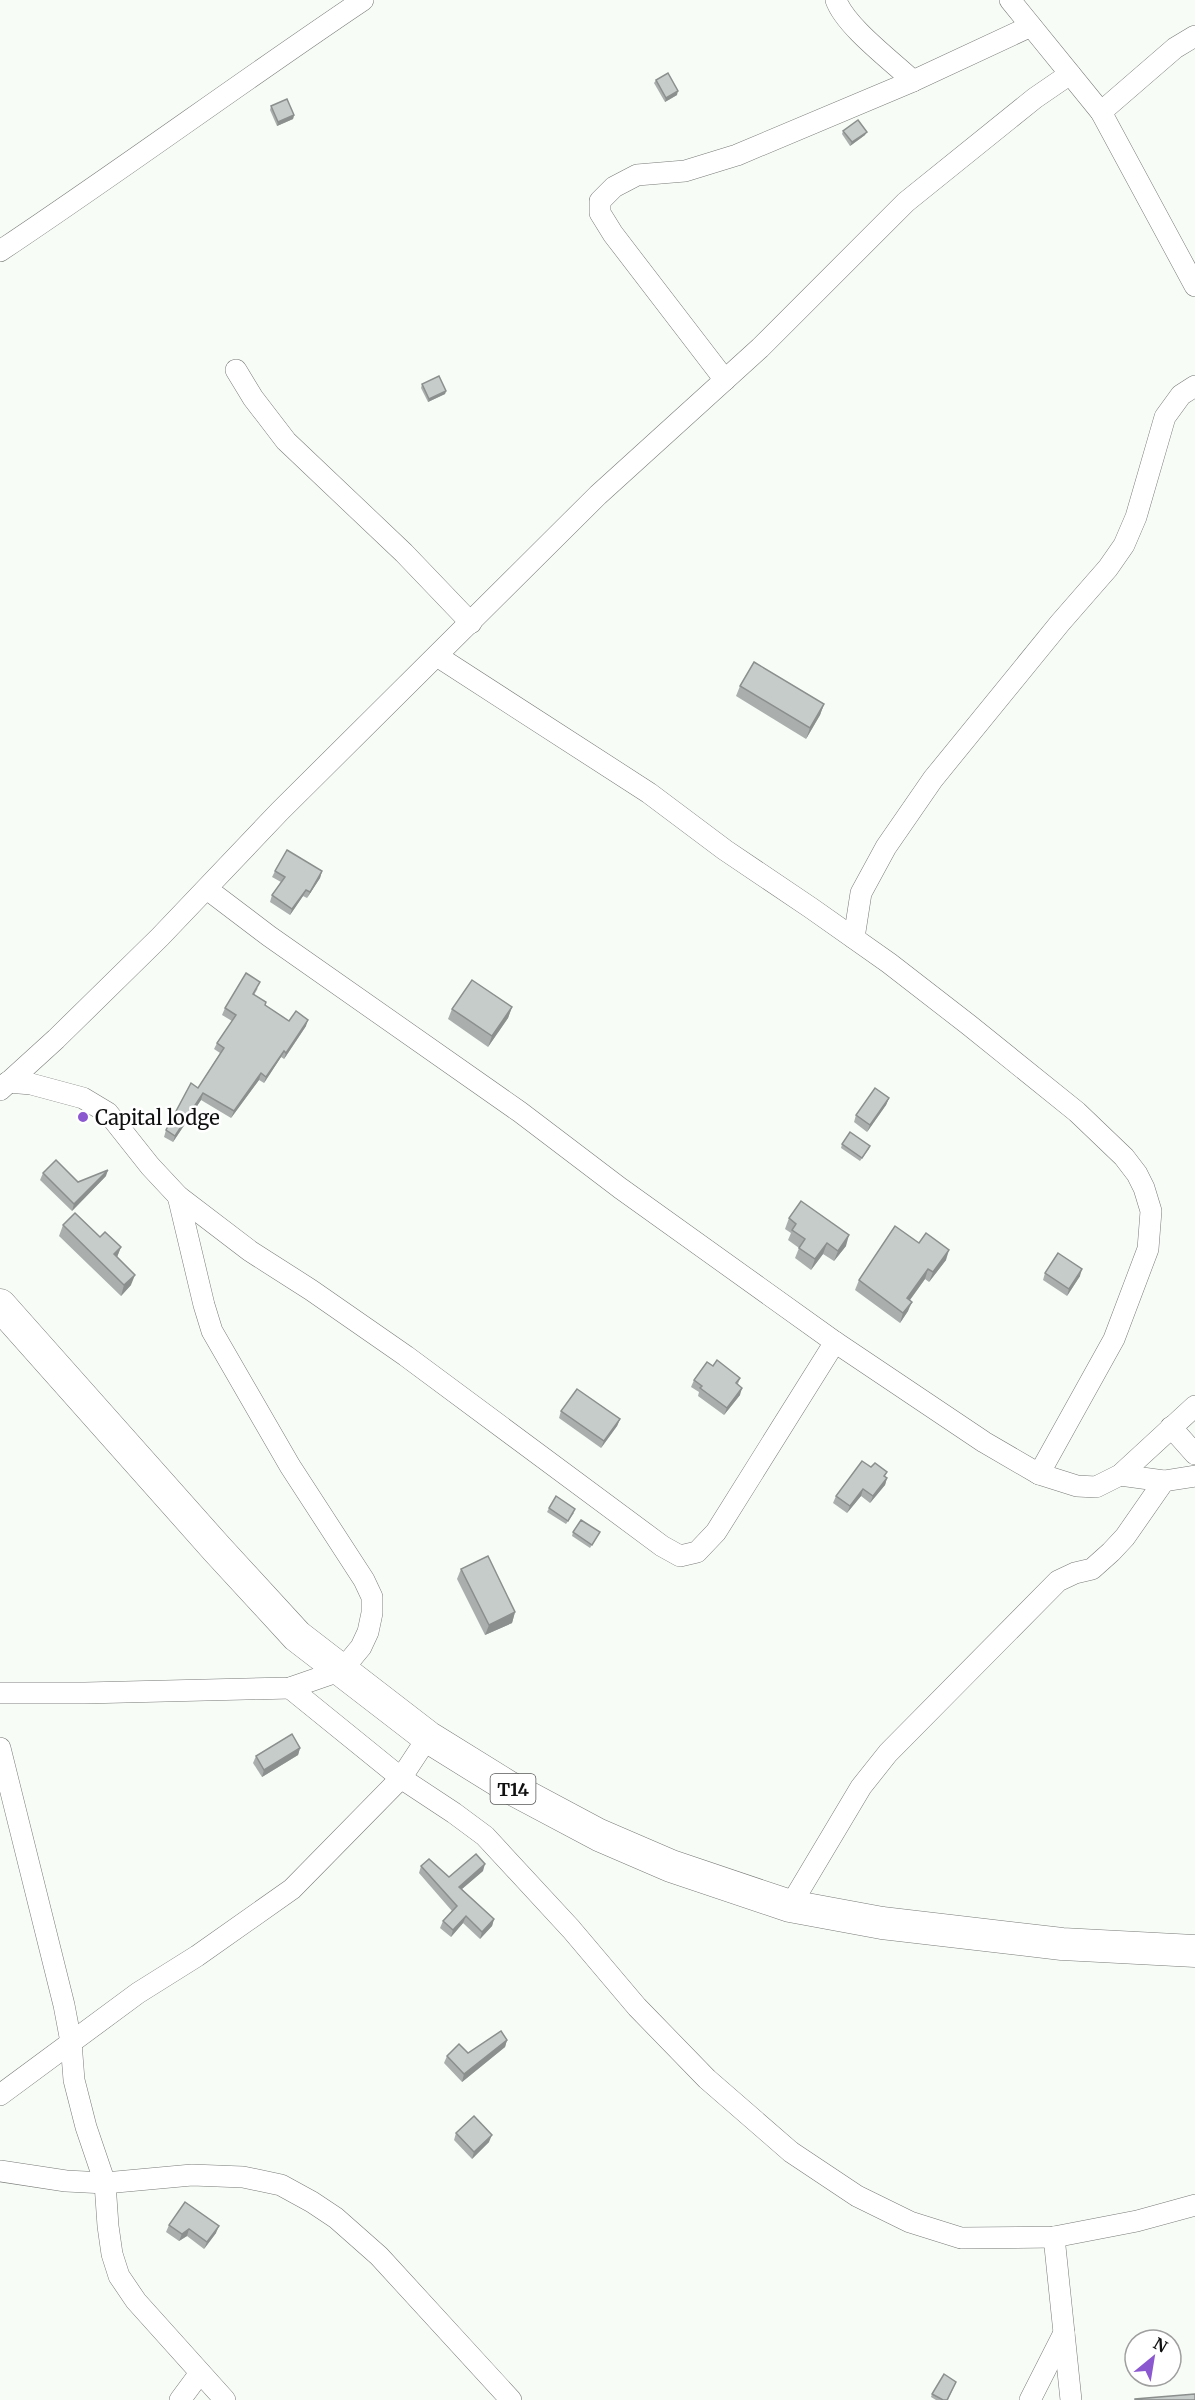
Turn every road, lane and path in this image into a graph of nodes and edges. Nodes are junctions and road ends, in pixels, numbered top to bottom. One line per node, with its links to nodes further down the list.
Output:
1 (363, 0): 9 (street)
2 (836, 0): 7 (street)
3 (1010, 0): 4 (street)
4 (1031, 26): 6 (street); 7 (street)
5 (1195, 36): 8 (street)
6 (1070, 74): 8 (street); 12 (street)
7 (913, 81): 12 (street)
8 (1101, 112): 10 (street)
9 (0, 251)
10 (1195, 286)
11 (236, 370): 14 (street)
12 (725, 380): 14 (street)
13 (1195, 386): 17 (street)
14 (471, 623): 15 (street)
15 (437, 656): 16 (street); 17 (street)
16 (207, 889): 18 (street); 21 (street)
17 (854, 938): 25 (street)
18 (4, 1086): 19 (street)
19 (177, 1196): 21 (street); 29 (street)
20 (0, 1305): 29 (highway, T14)
21 (835, 1342): 25 (street)
22 (1195, 1406): 23 (street)
23 (1171, 1427): 24 (street); 26 (street)
24 (1195, 1454)
25 (1039, 1474): 26 (street)
26 (1120, 1475): 28 (street)
27 (1195, 1476): 28 (street)
28 (1164, 1481): 35 (street)
29 (342, 1670): 30 (street); 32 (highway, T14)
30 (290, 1688): 31 (street); 34 (street)
31 (0, 1693)
32 (428, 1737): 34 (street); 35 (highway, T14)
33 (0, 1748): 37 (street)
34 (401, 1778): 37 (street); 42 (street)
35 (790, 1906): 36 (highway, T14)
36 (1195, 1951)
37 (71, 2042): 38 (street); 40 (street)
38 (0, 2095)
39 (0, 2171): 40 (street)
40 (105, 2183): 44 (street); 47 (street)
41 (1195, 2205): 42 (street)
42 (1054, 2237): 43 (street)
43 (1064, 2333): 48 (street); 49 (street)
44 (200, 2373): 45 (street); 46 (street)
45 (180, 2400)
46 (225, 2400)
47 (511, 2400)
48 (1030, 2400)
49 (1071, 2400)

